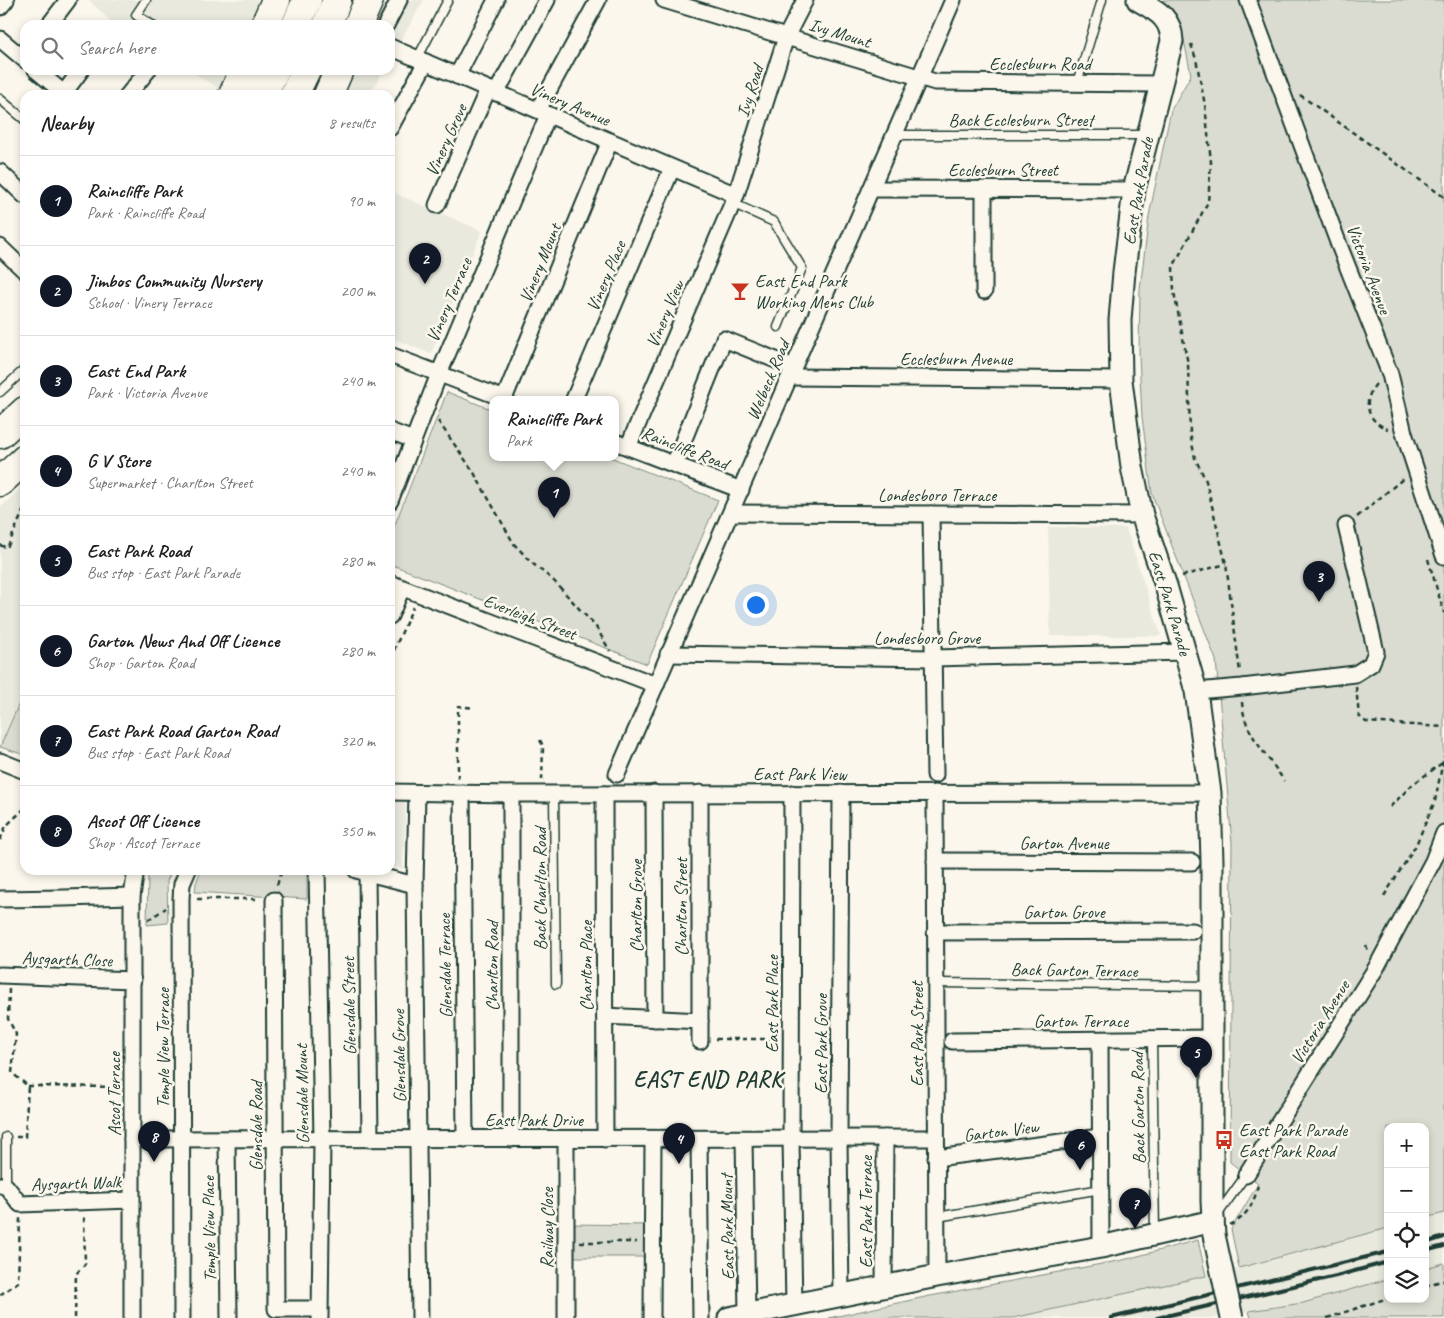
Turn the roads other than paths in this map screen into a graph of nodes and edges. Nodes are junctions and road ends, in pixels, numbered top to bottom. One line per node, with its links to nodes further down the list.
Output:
1 (6, 0): 19 (street)
2 (68, 0): 20 (street)
3 (146, 0): 21 (lane)
4 (276, 0): 22 (highway)
5 (308, 0): 23 (highway)
6 (337, 0): 24 (highway)
7 (369, 0): 25 (highway)
8 (399, 0): 26 (street)
9 (448, 0): 31 (lane)
10 (496, 0): 39 (street)
11 (547, 0): 50 (street, Vinery Grove)
12 (598, 0): 52 (street, Vinery Terrace)
13 (664, 0): 27 (street, Ivy Mount)
14 (805, 0): 27 (street, Ivy Road)
15 (953, 0): 40 (street, Welbeck Road)
16 (1102, 0): 41 (lane)
17 (1248, 0): 93 (street, Victoria Avenue)
18 (1149, 3): 42 (street, East Park Parade)
19 (0, 7)
20 (53, 20)
21 (144, 20)
22 (267, 20)
23 (298, 20)
24 (329, 20)
25 (360, 20)
26 (389, 20)
27 (786, 37): 40 (street, Ivy Mount); 64 (street, Ivy Road)
28 (0, 39): 30 (street)
29 (395, 49): 31 (street, Vinery Avenue)
30 (20, 56)
31 (422, 60): 39 (street, Vinery Avenue); 54 (street)
32 (42, 75): 43 (street)
33 (78, 75): 44 (street)
34 (144, 75): 45 (street)
35 (242, 75): 46 (highway)
36 (272, 75): 47 (highway)
37 (304, 75): 48 (highway)
38 (337, 75): 49 (highway)
39 (457, 76): 50 (street, Vinery Avenue)
40 (920, 77): 41 (street, Ecclesburn Road); 55 (street, Welbeck Road)
41 (1077, 83): 42 (street, Ecclesburn Road)
42 (1160, 84): 56 (street, East Park Parade)
43 (60, 90)
44 (68, 90)
45 (132, 90)
46 (235, 90)
47 (265, 90)
48 (296, 90)
49 (330, 90)
50 (492, 91): 52 (street, Vinery Avenue); 65 (street, Vinery Grove)
51 (0, 99): 53 (lane)
52 (543, 112): 57 (street, Vinery Avenue); 73 (street, Vinery Terrace)
53 (20, 116)
54 (395, 117)
55 (894, 135): 56 (lane, Back Ecclesburn Street); 60 (street, Welbeck Road)
56 (1147, 135): 62 (street, East Park Parade)
57 (610, 141): 58 (street, Vinery Avenue); 77 (street, Vinery Mount)
58 (672, 168): 64 (street, Vinery Avenue); 78 (street, Vinery Place)
59 (0, 172): 63 (street)
60 (871, 189): 61 (street, Ecclesburn Street); 71 (street, Welbeck Road)
61 (984, 189): 62 (street, Ecclesburn Street); 68 (street)
62 (1134, 190): 74 (street, East Park Parade)
63 (20, 191)
64 (734, 199): 69 (lane); 83 (street, Vinery View)
65 (437, 205)
66 (0, 247): 67 (street)
67 (20, 266)
68 (984, 291)
69 (778, 327)
70 (395, 357): 73 (street)
71 (791, 372): 74 (street, Ecclesburn Avenue); 85 (street); 88 (street, Welbeck Road)
72 (20, 374): 75 (lane)
73 (439, 374): 76 (street); 82 (street, Vinery Terrace)
74 (1121, 380): 91 (street, East Park Parade)
75 (0, 392)
76 (496, 396)
77 (505, 396)
78 (575, 396)
79 (20, 416): 81 (highway)
80 (395, 433): 82 (street)
81 (0, 434)
82 (413, 440): 87 (street, Vinery Terrace)
83 (622, 444): 85 (street, Raincliffe Road)
84 (20, 464): 86 (highway)
85 (674, 464): 88 (street, Raincliffe Road)
86 (0, 482)
87 (395, 488)
88 (741, 490): 89 (street, Welbeck Road)
89 (731, 513): 90 (street, Londesboro Terrace); 96 (street, Welbeck Road)
90 (931, 514): 91 (street, Londesboro Terrace); 97 (street)
91 (1142, 515): 95 (street, East Park Parade)
92 (1346, 526): 99 (street)
93 (1444, 556)
94 (396, 586): 98 (street, Everleigh Street)
95 (1186, 652): 97 (street, Londesboro Grove); 99 (street, East Park Parade)
96 (668, 654): 97 (street, Londesboro Grove); 98 (street, Welbeck Road)
97 (933, 658): 103 (street)
98 (656, 685): 102 (street, Welbeck Road)
99 (1196, 691): 105 (street, East Park Parade)
100 (0, 761): 101 (street)
101 (20, 769)
102 (617, 774)
103 (935, 775)
104 (395, 792): 106 (street, East Park View)
105 (1210, 792): 112 (street, East Park View); 134 (street, East Park Parade)
106 (417, 793): 107 (street, East Park View); 124 (street, Glensdale Grove)
107 (460, 793): 113 (street, East Park View); 156 (street, Glensdale Terrace)
108 (654, 793): 109 (street, East Park View); 115 (street, East Park View); 136 (street, Charlton Grove)
109 (700, 793): 110 (street, East Park View); 137 (street, Charlton Street)
110 (792, 793): 111 (street, East Park View); 145 (street, East Park Place)
111 (841, 793): 112 (street, East Park View); 162 (street, East Park Grove)
112 (935, 793): 117 (street, East Park Street)
113 (511, 794): 114 (street, East Park View); 157 (street, Charlton Road)
114 (548, 794): 115 (street, East Park View); 133 (lane, Back Charlton Road)
115 (604, 794): 135 (street, Charlton Place)
116 (1444, 833): 164 (street, Victoria Avenue)
117 (935, 861): 118 (street, Garton Avenue); 129 (street, East Park Street)
118 (1192, 862)
119 (135, 875): 125 (street, Ascot Terrace)
120 (186, 875): 150 (street, Temple View Terrace)
121 (317, 875): 153 (street, Glensdale Mount)
122 (361, 875): 154 (street, Glensdale Street)
123 (376, 875): 124 (street)
124 (415, 885): 155 (street, Glensdale Grove)
125 (132, 896): 126 (street); 131 (street, Ascot Terrace)
126 (0, 899)
127 (274, 900): 152 (street, Glensdale Road)
128 (1193, 931): 129 (street, Garton Grove)
129 (936, 932): 132 (street, East Park Street)
130 (4, 975): 131 (street, Aysgarth Close)
131 (133, 980): 149 (street, Ascot Terrace)
132 (936, 983): 134 (lane, Back Garton Terrace); 147 (street, East Park Street)
133 (556, 984)
134 (1212, 986): 138 (street, East Park Parade)
135 (604, 1016): 136 (street); 159 (street, Charlton Place)
136 (655, 1019): 137 (street)
137 (700, 1021): 142 (street, Charlton Street)
138 (1211, 1038): 141 (street, Garton Terrace); 169 (street, East Park Parade)
139 (952, 1040): 140 (street, Garton Terrace)
140 (1100, 1040): 141 (street, Garton Terrace); 148 (street)
141 (1152, 1040): 170 (lane, Back Garton Road)
142 (700, 1041)
143 (6, 1137): 165 (lane)
144 (744, 1138): 145 (street, East Park Drive); 161 (street, East Park Drive); 177 (street, East Park Mount)
145 (791, 1138): 162 (street, East Park Drive); 175 (street, East Park Place)
146 (885, 1138): 147 (street, East Park Drive); 162 (street, East Park Drive); 173 (street, East Park Terrace)
147 (936, 1138): 163 (street, East Park Street)
148 (1100, 1138): 163 (street, Garton View); 166 (street)
149 (132, 1139): 150 (street, East Park Drive); 167 (street, Ascot Terrace)
150 (182, 1139): 151 (street, East Park Drive); 179 (street, Temple View Terrace)
151 (227, 1139): 152 (street, East Park Drive); 180 (street, Temple View Place)
152 (274, 1139): 153 (street, East Park Drive); 176 (street, Glensdale Road)
153 (322, 1139): 154 (street, East Park Drive); 176 (street, Glensdale Mount)
154 (370, 1139): 155 (street, East Park Drive)
155 (419, 1139): 156 (street, East Park Drive); 181 (street, Glensdale Grove)
156 (465, 1139): 157 (street, East Park Drive)
157 (511, 1139): 158 (street, East Park Drive)
158 (566, 1139): 159 (street, East Park Drive); 182 (street, Railway Close)
159 (605, 1139): 160 (street, East Park Drive)
160 (653, 1139): 161 (street, East Park Drive); 183 (street)
161 (699, 1139): 184 (street)
162 (840, 1139): 174 (street, East Park Grove)
163 (936, 1158): 168 (street, East Park Street)
164 (1252, 1178): 169 (lane, Victoria Avenue)
165 (3, 1186): 167 (street, Aysgarth Walk)
166 (1101, 1189): 168 (lane); 171 (street)
167 (131, 1200): 178 (street, Ascot Terrace)
168 (937, 1217): 172 (street, East Park Street)
169 (1213, 1228): 170 (street); 185 (street, East Park Parade, bridge)
170 (1155, 1235): 171 (street)
171 (1100, 1248): 172 (street)
172 (937, 1276): 173 (street)
173 (884, 1286): 174 (street)
174 (841, 1296): 175 (street)
175 (794, 1306): 177 (street)
176 (320, 1314)
177 (738, 1316)
178 (132, 1318)
179 (182, 1318)
180 (229, 1318)
181 (420, 1318)
182 (566, 1318)
183 (652, 1318)
184 (702, 1318)
185 (1232, 1318)

